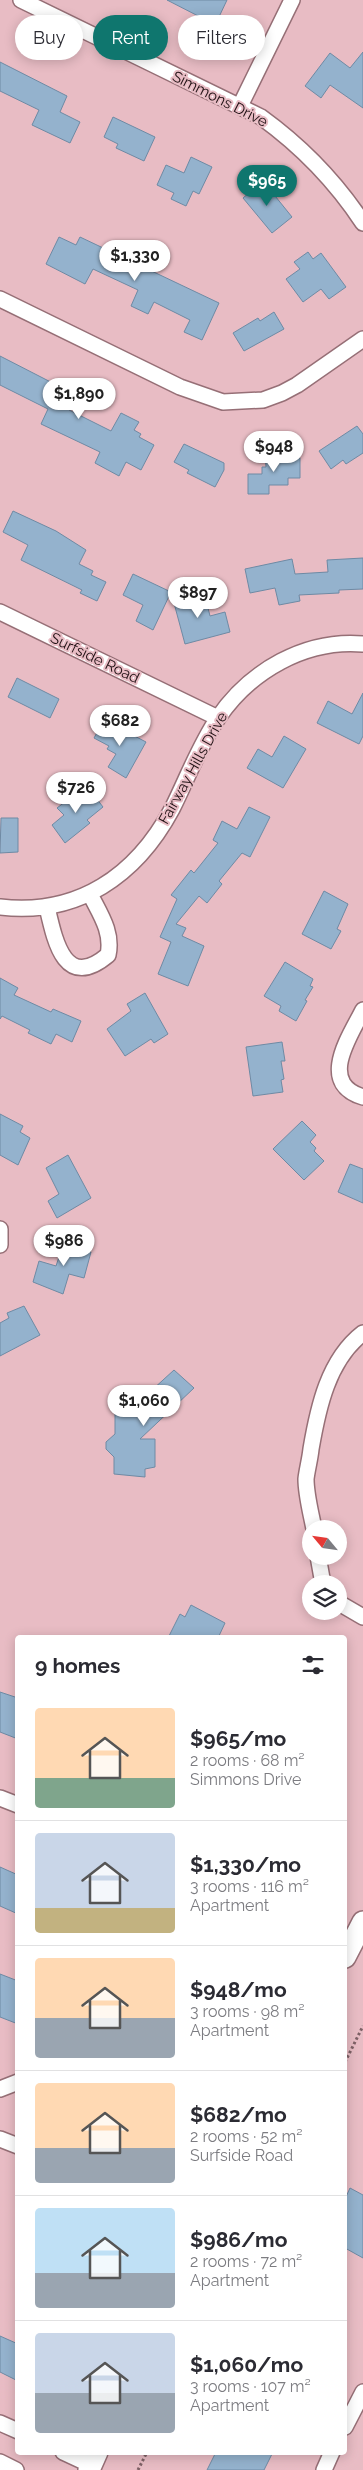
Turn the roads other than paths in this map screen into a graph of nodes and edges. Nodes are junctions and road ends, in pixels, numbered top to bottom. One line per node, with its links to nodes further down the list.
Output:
1 (21, 0): 3 (street, Simmons Drive)
2 (292, 0): 3 (street)
3 (240, 106): 4 (street, Simmons Drive)
4 (363, 223)
5 (0, 299): 6 (street)
6 (363, 339)
7 (0, 612): 9 (street, Surfside Road)
8 (363, 644): 9 (street, Fairway Hills Drive)
9 (218, 718): 10 (street, Fairway Hills Drive)
10 (90, 894): 12 (street, Fairway Hills Drive); 12 (street)
11 (0, 907): 12 (street, Fairway Hills Drive)
12 (47, 907)
13 (363, 1010): 14 (street)
14 (363, 1097)
15 (0, 1229): 16 (street)
16 (0, 1245)
17 (363, 1334): 18 (street)
18 (313, 1520)
19 (347, 1608): 20 (street)
20 (363, 1618)
21 (0, 1798): 22 (street)
22 (15, 1804)
23 (363, 1922): 24 (main road)
24 (347, 1953)
25 (15, 2083): 26 (street)
26 (0, 2089)
27 (0, 2139): 28 (street)
28 (15, 2145)
29 (363, 2392): 31 (street)
30 (0, 2423): 32 (street)
31 (347, 2424)
32 (15, 2430)
33 (71, 2455): 36 (street)
34 (331, 2455): 38 (street)
35 (0, 2462): 37 (street)
36 (93, 2463)
37 (16, 2470)
38 (324, 2470)

